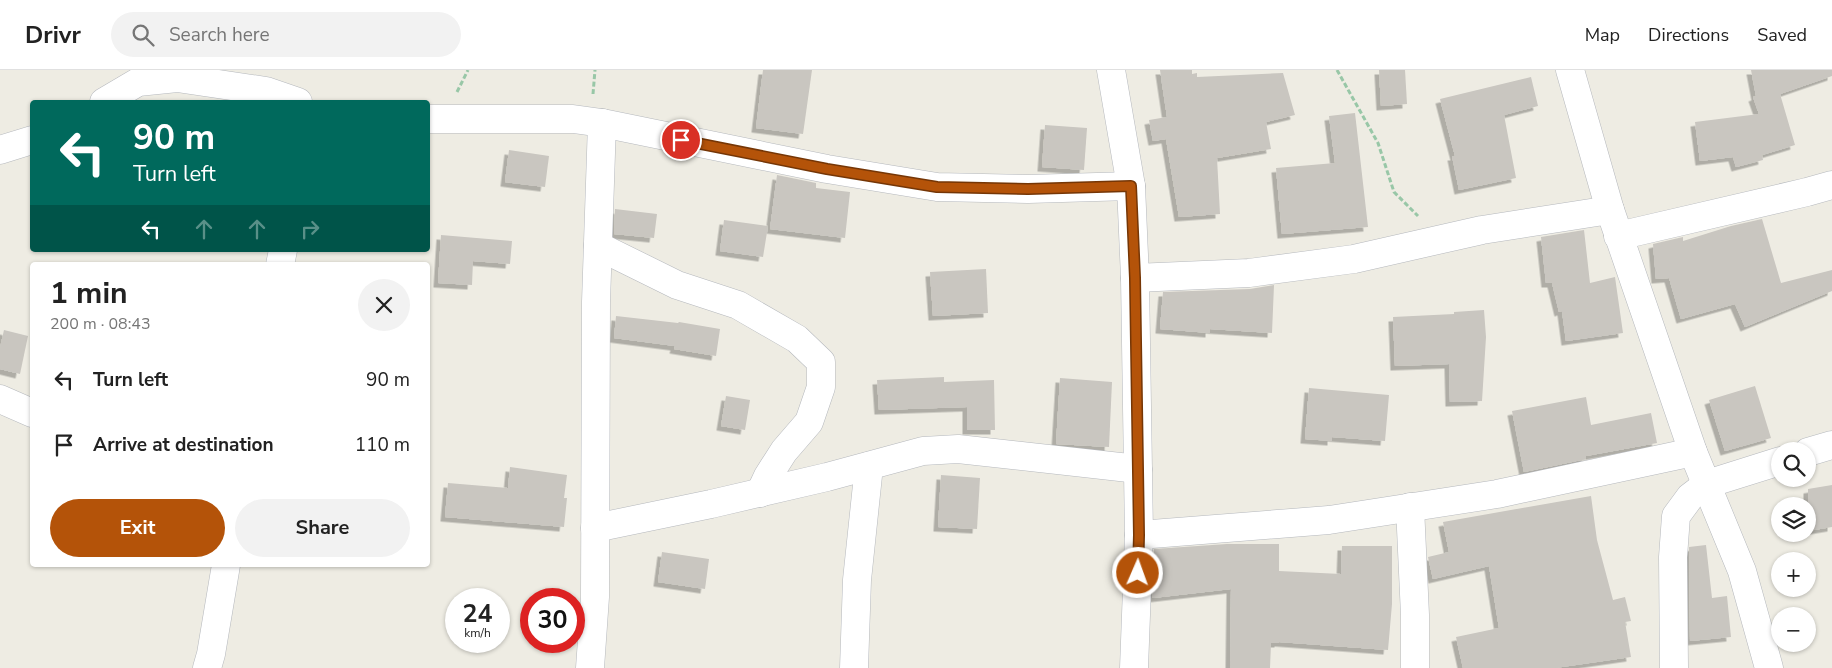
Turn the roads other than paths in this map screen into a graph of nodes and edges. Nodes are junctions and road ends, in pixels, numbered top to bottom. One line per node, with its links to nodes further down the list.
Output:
1 (1111, 70): 10 (street)
2 (1570, 70): 11 (street)
3 (107, 100): 4 (street)
4 (292, 100)
5 (430, 119): 6 (street)
6 (602, 123): 10 (street); 12 (street)
7 (30, 141): 8 (street)
8 (0, 150)
9 (1832, 185): 11 (street)
10 (1131, 186): 13 (street)
11 (1614, 223): 13 (street); 18 (street)
12 (598, 246): 23 (street); 25 (street)
13 (1135, 278): 21 (street)
14 (0, 399): 15 (street)
15 (30, 412)
16 (1832, 445): 17 (street)
17 (1816, 450)
18 (1694, 452): 22 (street); 24 (street)
19 (1771, 464): 22 (street)
20 (869, 466): 21 (street); 23 (street); 30 (street)
21 (1138, 468): 26 (street)
22 (1707, 484): 33 (street); 34 (street)
23 (760, 492): 25 (street)
24 (1410, 507): 26 (street); 32 (street)
25 (595, 528): 29 (street)
26 (1139, 535): 31 (street)
27 (226, 567): 28 (street)
28 (207, 668)
29 (590, 668)
30 (854, 668)
31 (1134, 668)
32 (1416, 668)
33 (1674, 668)
34 (1769, 668)

